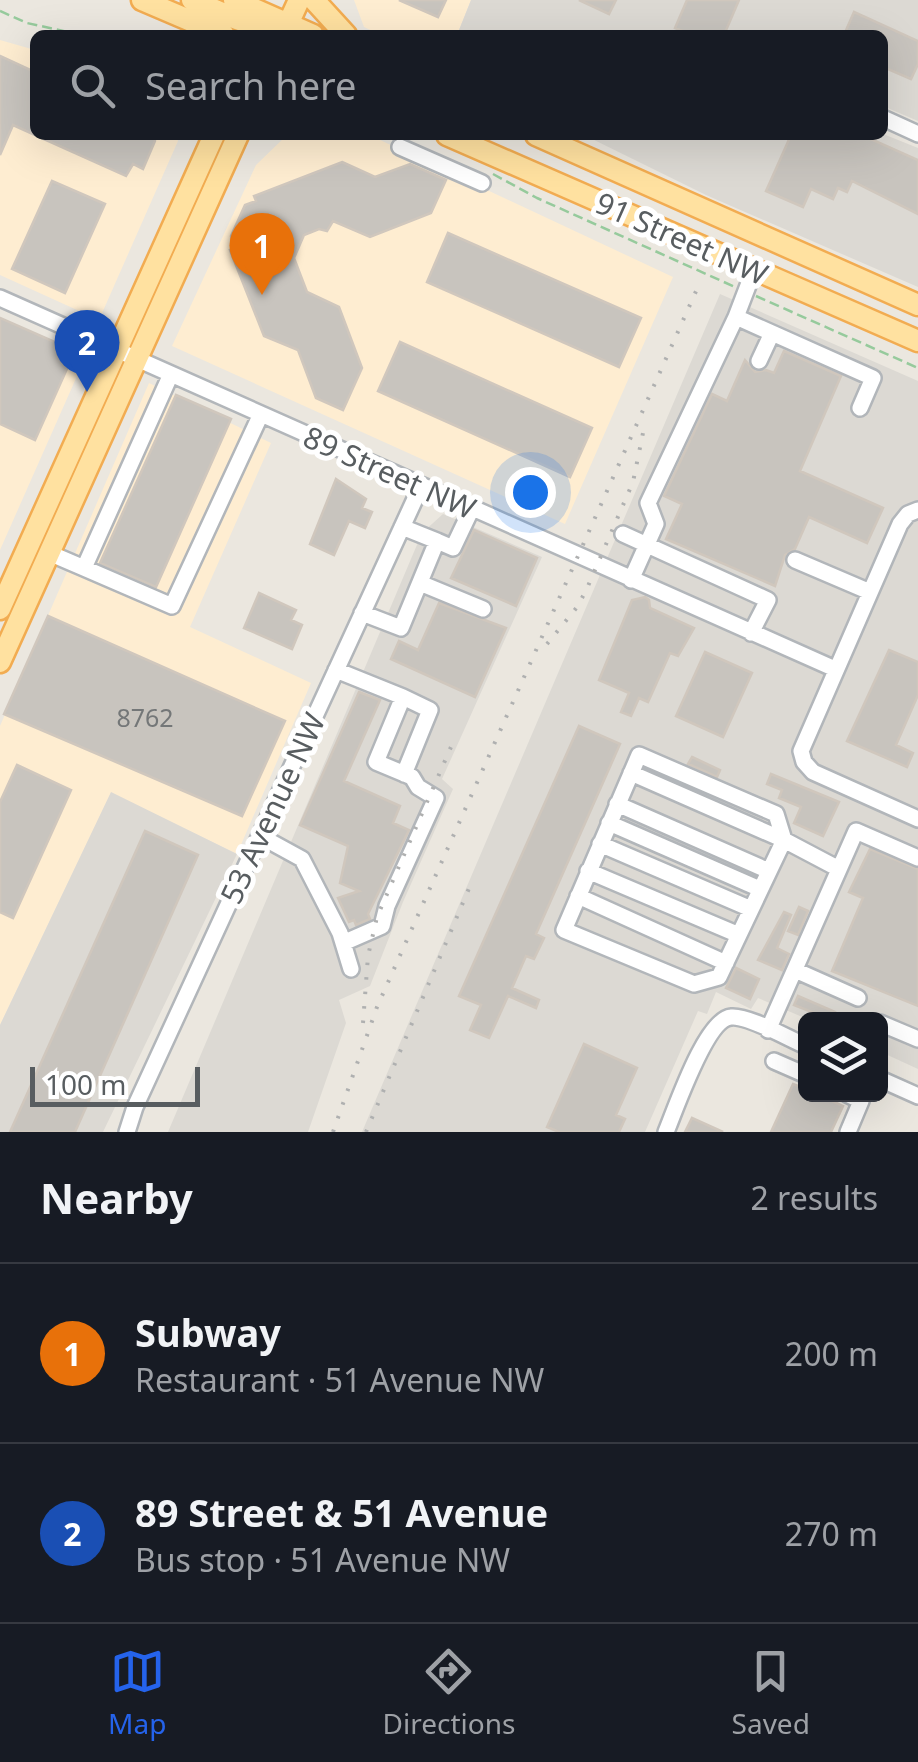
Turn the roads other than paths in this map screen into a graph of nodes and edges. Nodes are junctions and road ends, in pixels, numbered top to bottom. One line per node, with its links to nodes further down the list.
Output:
1 (192, 0): 6 (main road)
2 (234, 0): 6 (main road)
3 (299, 0): 7 (main road)
4 (314, 0): 10 (main road)
5 (146, 2): 8 (main road); 9 (main road)
6 (266, 19): 7 (main road)
7 (285, 29)
8 (185, 30)
9 (212, 30)
10 (341, 30)
11 (888, 120): 12 (street)
12 (918, 134)
13 (212, 140): 27 (main road)
14 (236, 140): 19 (main road)
15 (243, 140): 19 (main road)
16 (457, 140): 21 (main road, 91 Street NW)
17 (547, 140): 23 (main road, 91 Street NW)
18 (400, 147): 20 (street)
19 (222, 170): 28 (main road)
20 (486, 178)
21 (754, 270): 24 (street); 26 (main road, 91 Street NW)
22 (0, 298): 27 (street, 89 Street NW)
23 (918, 304)
24 (736, 317): 25 (street); 39 (street)
25 (772, 333): 29 (street); 31 (street)
26 (918, 342)
27 (117, 349): 28 (street, 89 Street NW); 46 (main road)
28 (137, 358): 30 (street, 89 Street NW); 40 (main road)
29 (760, 361)
30 (172, 374): 32 (street, 89 Street NW); 42 (street)
31 (860, 408)
32 (260, 414): 33 (street, 89 Street NW); 42 (street)
33 (421, 486): 34 (street, 89 Street NW); 36 (street, 53 Avenue NW)
34 (472, 508): 38 (street); 43 (street, 89 Street NW)
35 (915, 511): 45 (street)
36 (402, 526): 38 (street); 48 (street, 53 Avenue NW)
37 (624, 534): 39 (street)
38 (437, 541): 44 (street)
39 (646, 544): 43 (street); 49 (street)
40 (49, 552): 42 (street); 50 (main road)
41 (795, 560): 45 (street)
42 (84, 568)
43 (631, 580): 49 (street, 89 Street NW)
44 (420, 582): 47 (street); 48 (street)
45 (870, 592): 52 (street)
46 (0, 609)
47 (483, 609)
48 (362, 613): 51 (street, 53 Avenue NW)
49 (751, 633): 52 (street, 89 Street NW)
50 (0, 662)
51 (336, 670): 53 (street); 58 (street, 53 Avenue NW)
52 (836, 670): 56 (street)
53 (403, 697): 54 (street); 54 (street)
54 (404, 774): 69 (street)
55 (617, 804): 57 (street); 59 (street); 63 (street)
56 (918, 819)
57 (608, 823): 60 (street); 65 (street)
58 (260, 836): 69 (street); 83 (street, 53 Avenue NW)
59 (784, 840): 62 (street); 63 (street)
60 (600, 844): 64 (street); 67 (street)
61 (918, 858): 62 (street)
62 (840, 868): 72 (street)
63 (769, 870): 65 (street)
64 (588, 871): 66 (street); 68 (street)
65 (760, 889): 67 (street)
66 (578, 896): 70 (street); 70 (street)
67 (751, 909): 68 (street)
68 (739, 935): 70 (street)
69 (343, 944): 71 (street)
70 (726, 963)
71 (351, 969)
72 (794, 970): 73 (street); 75 (street)
73 (858, 998)
74 (888, 1027): 76 (street)
75 (768, 1030): 77 (street); 84 (street)
76 (918, 1039)
77 (798, 1043)
78 (774, 1061): 79 (street)
79 (798, 1072)
80 (888, 1083): 81 (street)
81 (918, 1096)
82 (861, 1102): 85 (street)
83 (128, 1132)
84 (666, 1132)
85 (848, 1132)

